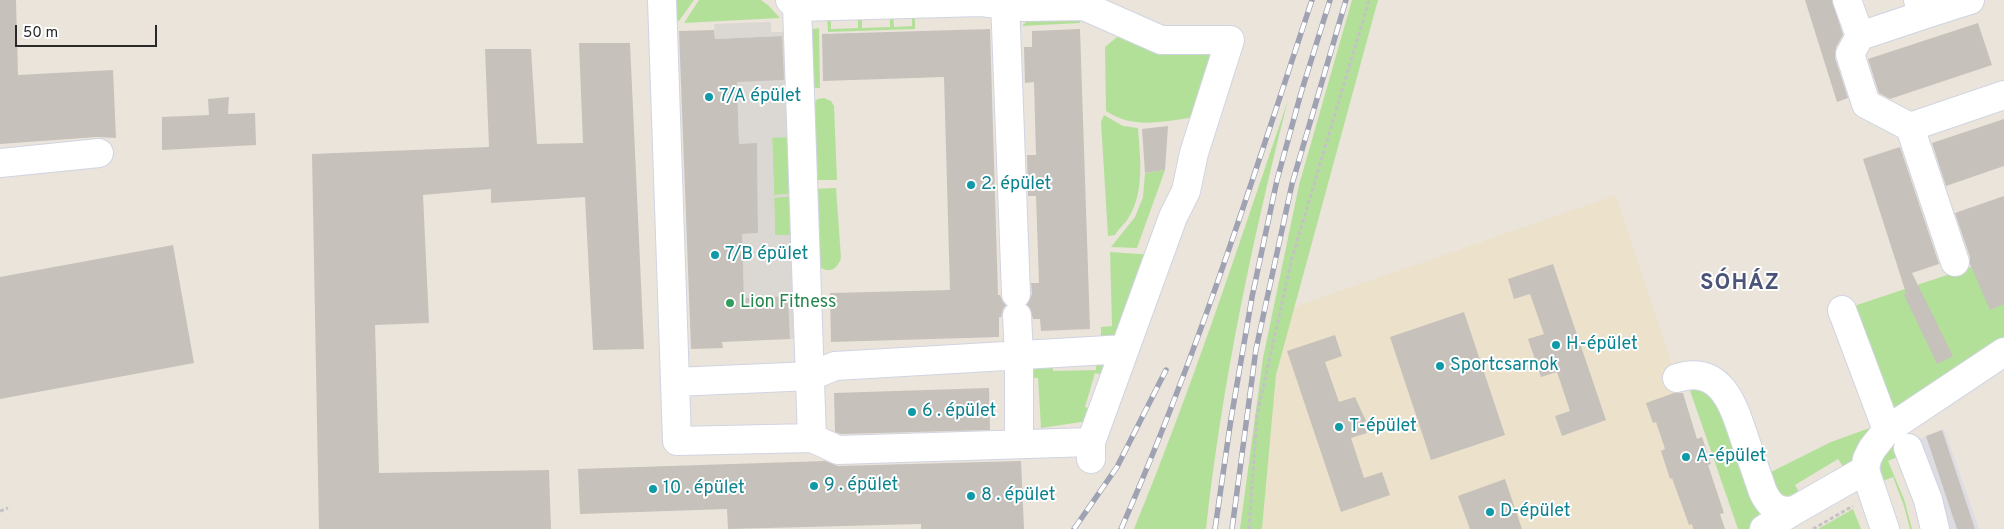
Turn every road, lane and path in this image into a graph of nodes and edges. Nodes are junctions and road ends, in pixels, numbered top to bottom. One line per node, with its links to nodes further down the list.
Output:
1 (662, 0): 20 (street)
2 (1369, 0): 30 (path)
3 (1847, 0): 8 (street)
4 (1970, 0): 7 (street)
5 (1005, 2): 6 (street); 15 (street); 17 (street)
6 (794, 3): 18 (street)
7 (1921, 8): 8 (street)
8 (1860, 36): 10 (street)
9 (2004, 95): 10 (street)
10 (1910, 127): 13 (street)
11 (99, 153): 12 (street)
12 (0, 163)
13 (1955, 262)
14 (1842, 310): 21 (street)
15 (1125, 348): 17 (street); 23 (street)
16 (2004, 352): 21 (street)
17 (1019, 355): 18 (street); 23 (street)
18 (811, 376): 20 (street); 22 (street)
19 (1677, 378): 29 (street)
20 (675, 382): 22 (street)
21 (1887, 430): 25 (street)
22 (812, 438): 23 (street)
23 (1019, 444)
24 (1908, 448): 33 (street)
25 (1866, 470): 29 (street); 32 (street)
26 (1856, 503): 29 (path)
27 (8, 508): 28 (path)
28 (0, 511)
29 (1804, 520): 31 (street)
30 (1249, 529)
31 (1764, 529)
32 (1885, 529)
33 (1935, 529)

